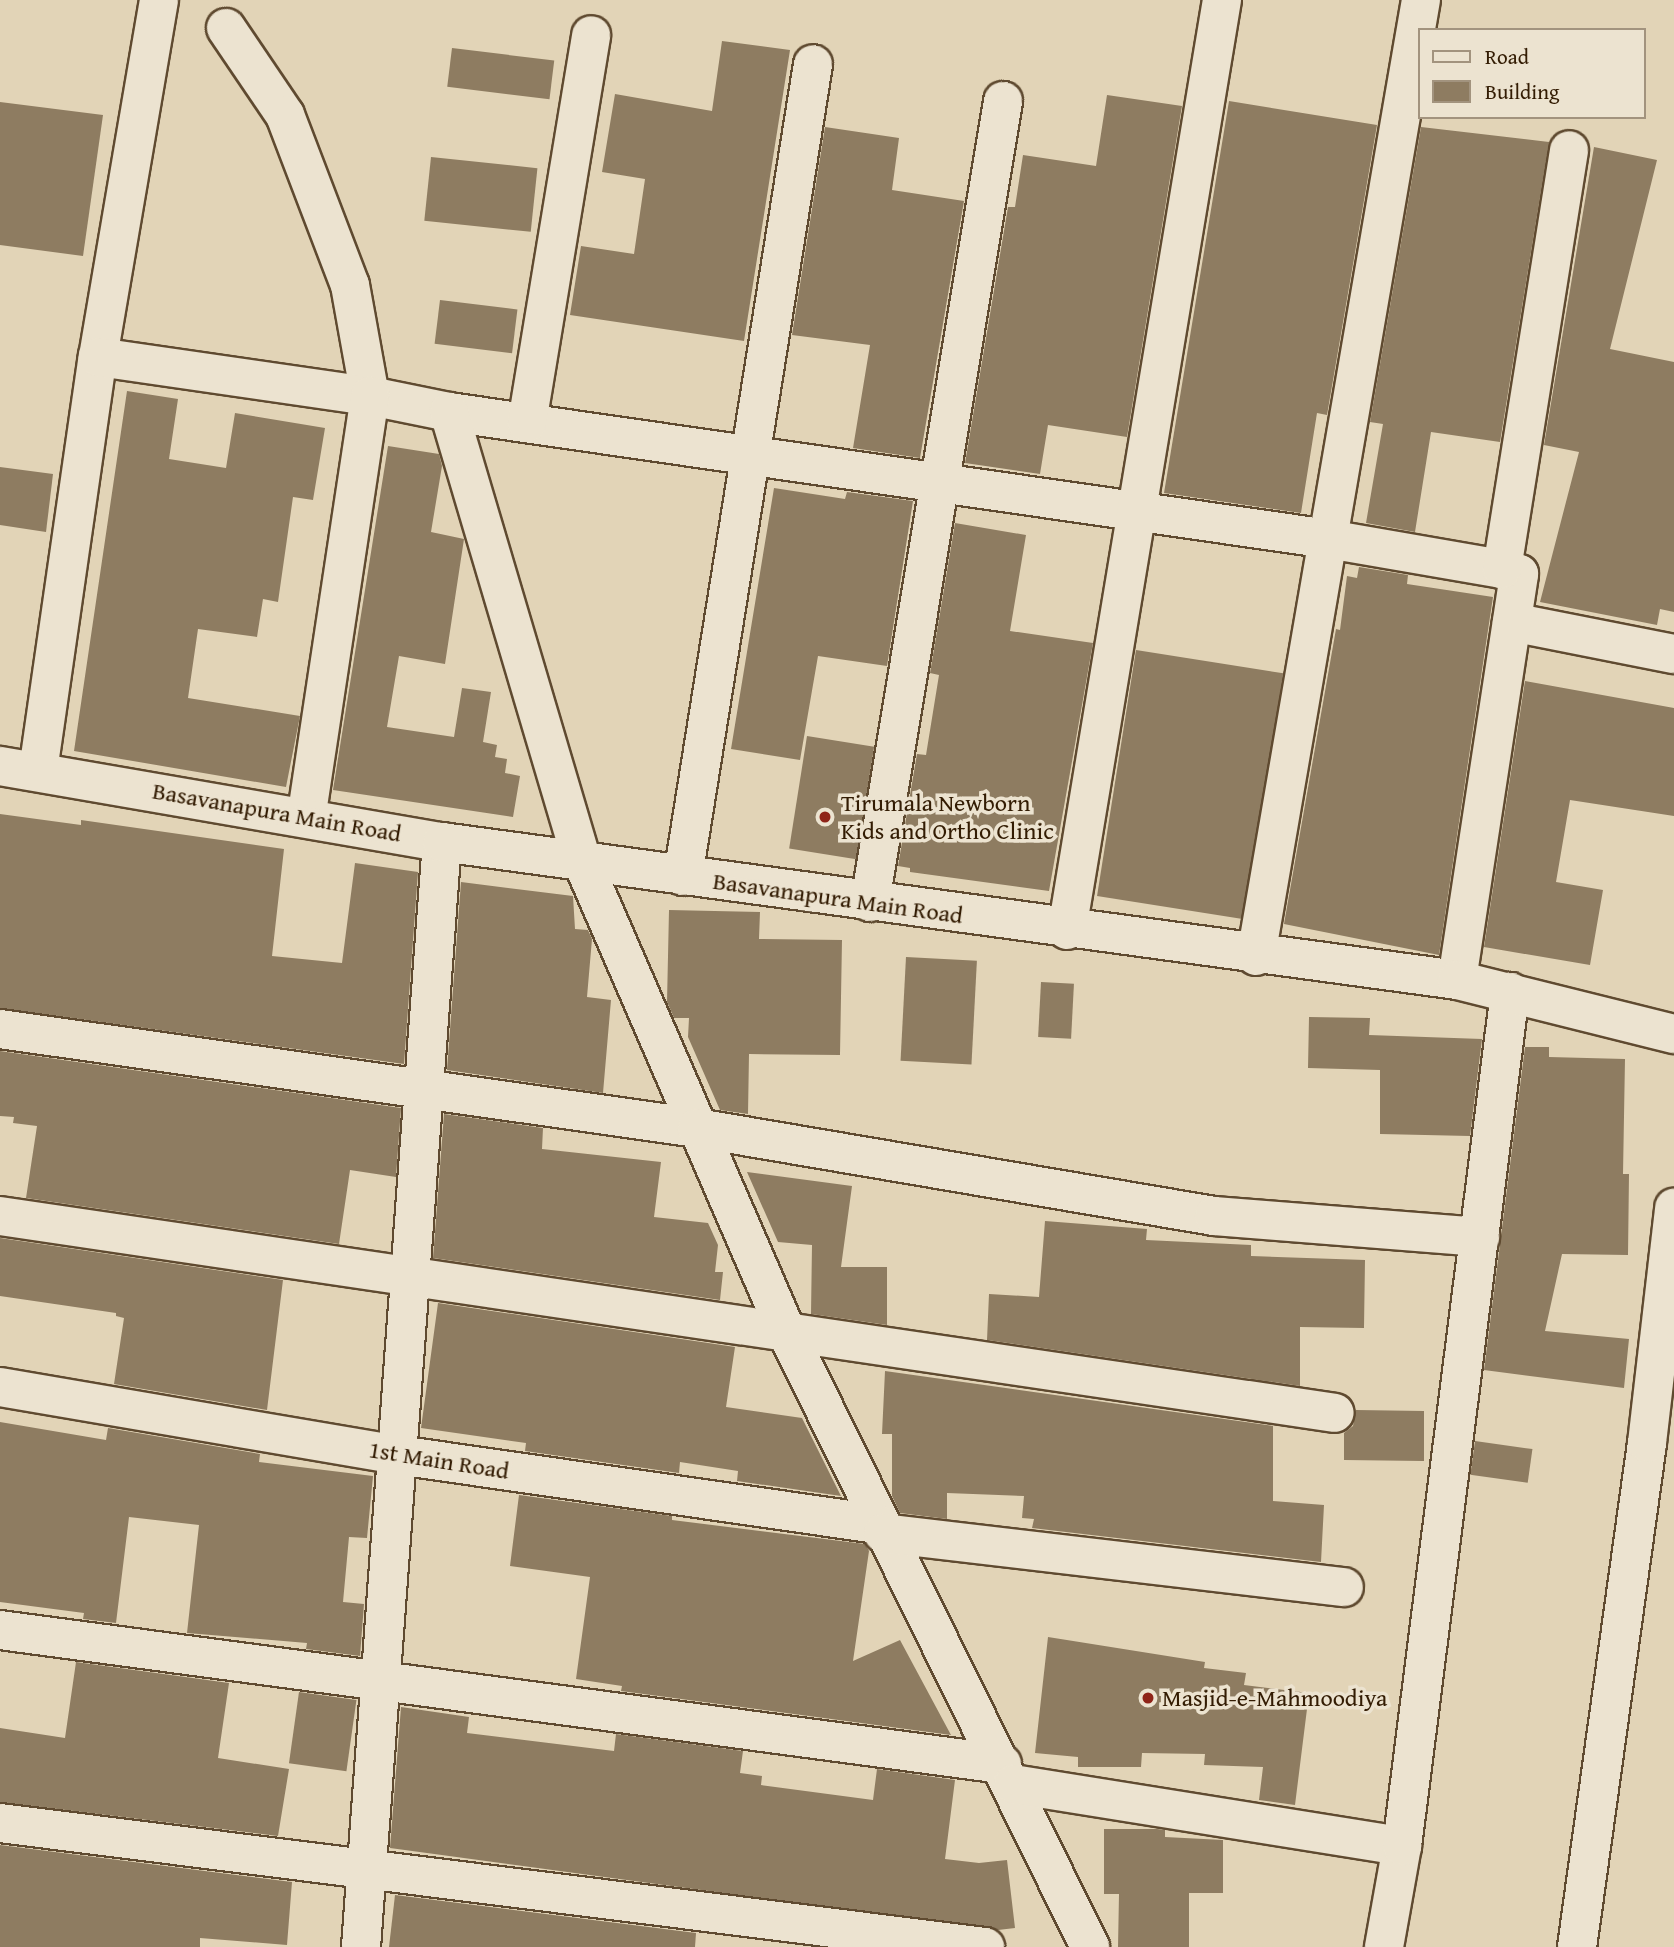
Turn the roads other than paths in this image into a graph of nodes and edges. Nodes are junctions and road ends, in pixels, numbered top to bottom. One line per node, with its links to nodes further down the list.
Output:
1 (159, 0): 9 (street)
2 (1222, 0): 15 (street)
3 (1421, 0): 16 (street)
4 (226, 28): 10 (street)
5 (591, 35): 12 (street)
6 (813, 64): 13 (street)
7 (1003, 101): 14 (street)
8 (1569, 150): 17 (street)
9 (98, 357): 10 (street); 21 (street)
10 (370, 396): 11 (street); 22 (street)
11 (449, 412): 12 (street); 24 (street)
12 (527, 423): 13 (street)
13 (751, 454): 14 (street); 25 (street)
14 (939, 483): 15 (street); 26 (street)
15 (1137, 510): 16 (street); 27 (street)
16 (1328, 539): 17 (street); 28 (street)
17 (1502, 569): 18 (street)
18 (1513, 622): 19 (street); 29 (street)
19 (1674, 654)
20 (0, 766): 21 (street, Basavanapura Main Road)
21 (38, 771): 22 (street, Basavanapura Main Road)
22 (307, 815): 23 (street, Basavanapura Main Road)
23 (442, 842): 24 (street, Basavanapura Main Road); 33 (street)
24 (583, 863): 25 (street, Basavanapura Main Road); 34 (street)
25 (684, 876): 26 (street, Basavanapura Main Road)
26 (870, 902): 27 (street, Basavanapura Main Road)
27 (1067, 930): 28 (street, Basavanapura Main Road)
28 (1256, 956): 29 (street, Basavanapura Main Road)
29 (1457, 981): 30 (street, Basavanapura Main Road)
30 (1510, 992): 32 (street, Basavanapura Main Road); 37 (street)
31 (0, 1029): 33 (street)
32 (1674, 1034)
33 (425, 1090): 34 (street); 38 (street)
34 (697, 1128): 37 (street); 39 (street)
35 (1674, 1209): 55 (street)
36 (0, 1216): 38 (street)
37 (1480, 1237): 49 (street)
38 (408, 1278): 39 (street); 42 (street)
39 (787, 1333): 41 (street); 43 (street)
40 (0, 1387): 42 (street, 1st Main Road)
41 (1335, 1413)
42 (398, 1455): 43 (street, 1st Main Road); 46 (street)
43 (881, 1528): 44 (street, 1st Main Road); 47 (street)
44 (1344, 1587)
45 (0, 1630): 46 (street)
46 (381, 1681): 47 (street); 50 (street)
47 (1008, 1774): 49 (street); 53 (street)
48 (0, 1823): 50 (street)
49 (1402, 1846): 54 (street)
50 (367, 1869): 51 (street); 52 (street)
51 (361, 1947)
52 (985, 1947)
53 (1090, 1947)
54 (1384, 1947)
55 (1577, 1947)

